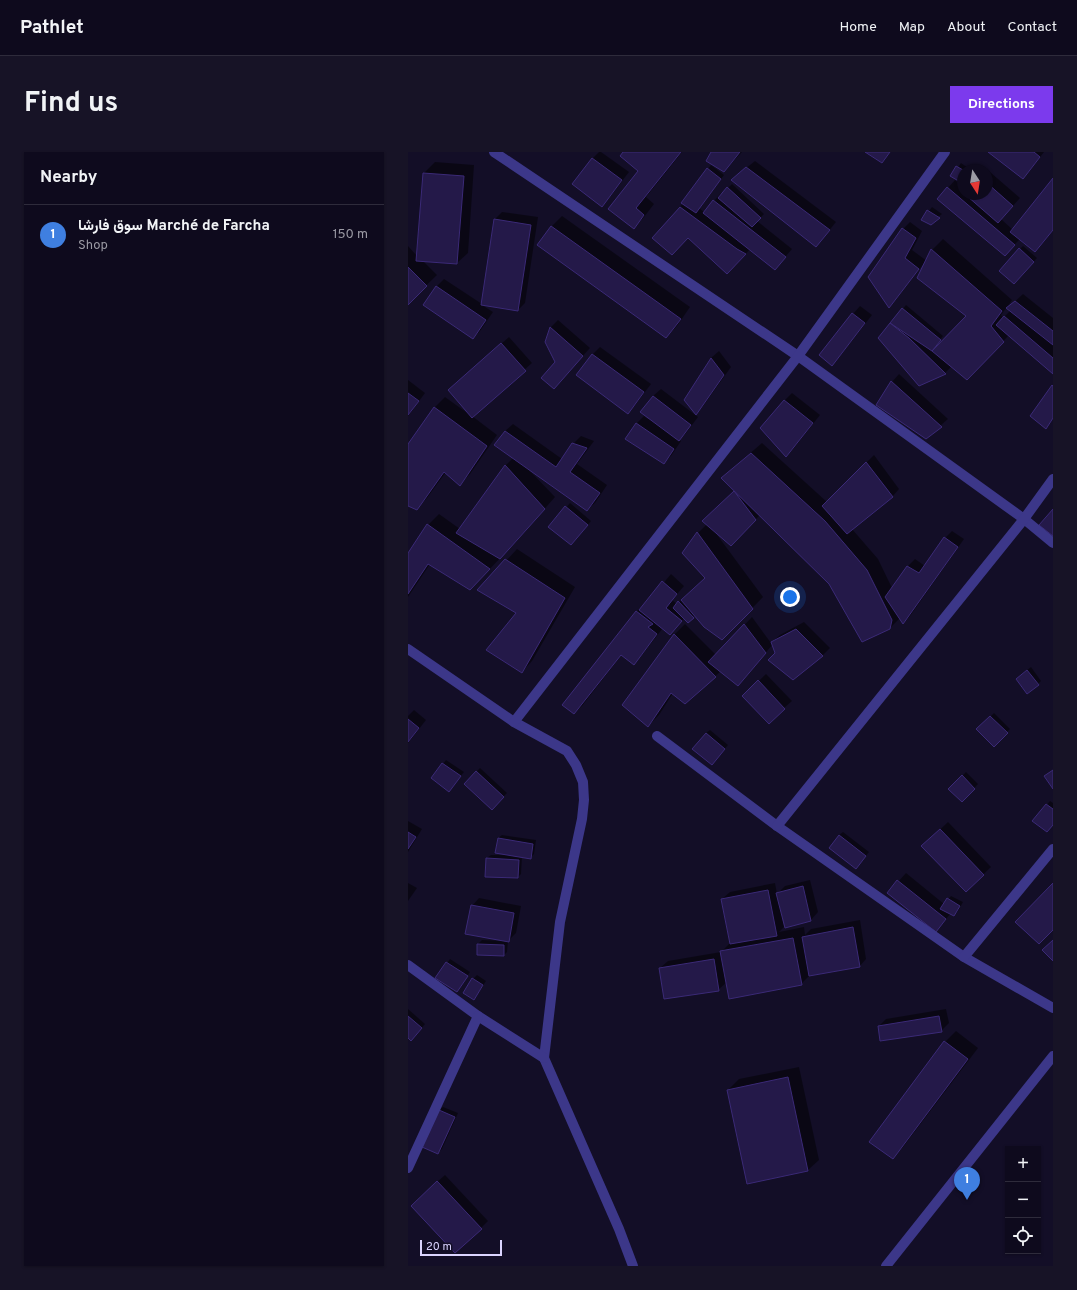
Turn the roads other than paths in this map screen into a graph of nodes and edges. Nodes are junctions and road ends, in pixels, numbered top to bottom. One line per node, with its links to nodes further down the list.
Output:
1 (494, 152): 3 (street)
2 (945, 152): 3 (street)
3 (798, 356): 5 (street); 8 (street)
4 (1053, 479): 5 (street)
5 (1024, 519): 6 (street); 10 (street)
6 (1053, 543)
7 (408, 649): 8 (street)
8 (514, 722): 17 (street)
9 (656, 736): 10 (street)
10 (777, 826): 12 (street)
11 (1053, 849): 12 (street)
12 (964, 957): 14 (street)
13 (408, 965): 15 (street)
14 (1053, 1008)
15 (478, 1016): 17 (street); 18 (street)
16 (1053, 1056): 20 (street)
17 (544, 1058): 19 (street)
18 (408, 1168)
19 (633, 1266)
20 (886, 1266)

